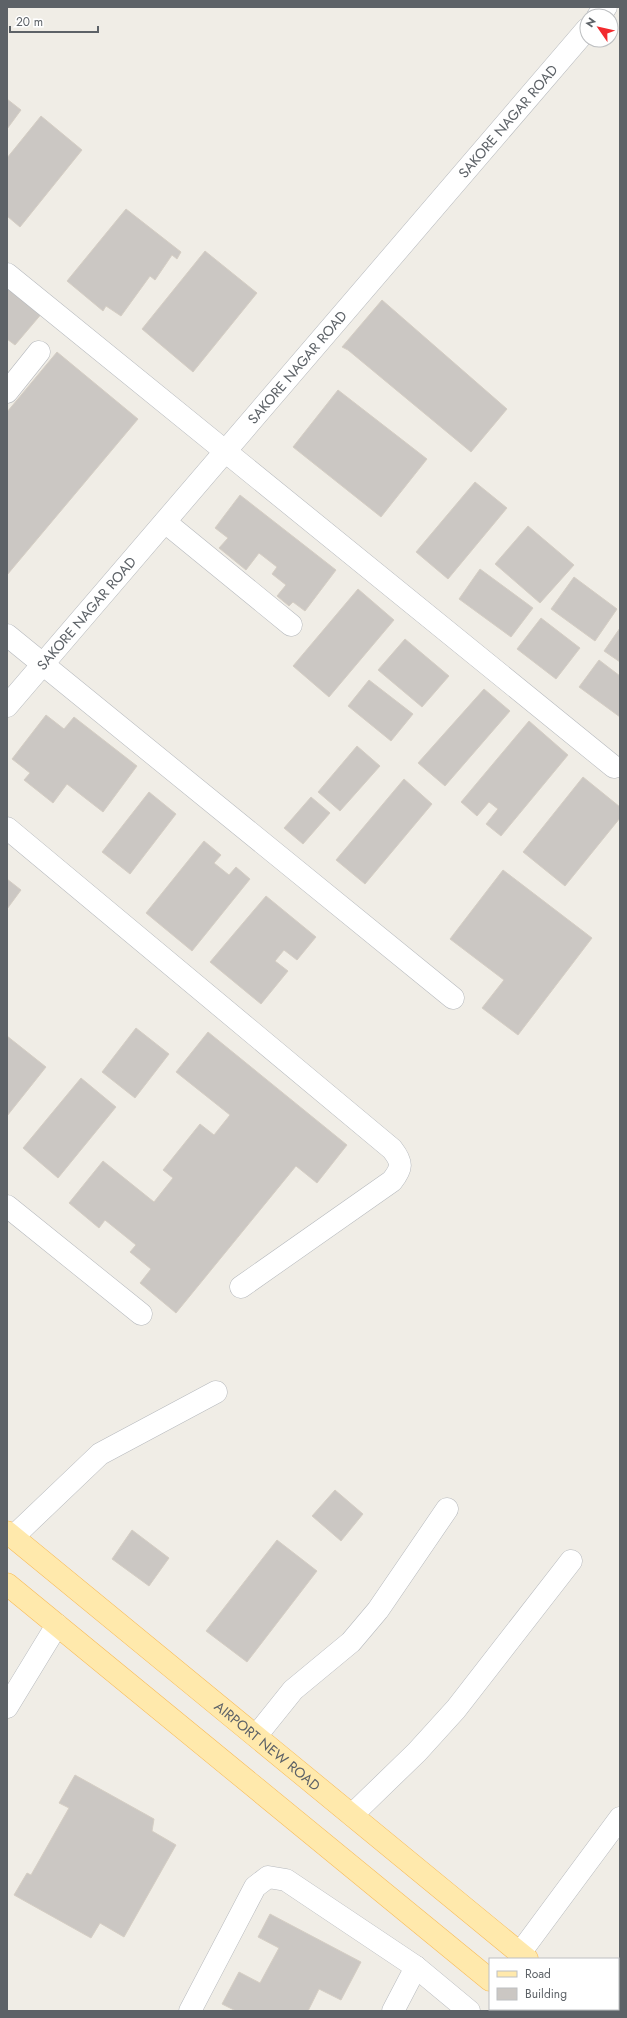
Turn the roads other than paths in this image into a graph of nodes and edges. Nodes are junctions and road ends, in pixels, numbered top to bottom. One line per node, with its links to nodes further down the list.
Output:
1 (579, 38): 5 (street, SAKORE NAGAR ROAD)
2 (7, 274): 5 (street)
3 (39, 352): 4 (street)
4 (7, 392)
5 (226, 451): 6 (street, SAKORE NAGAR ROAD); 11 (street)
6 (165, 522): 7 (street); 9 (street, SAKORE NAGAR ROAD)
7 (290, 625)
8 (7, 635): 9 (street)
9 (43, 664): 10 (street, SAKORE NAGAR ROAD); 13 (street)
10 (7, 706)
11 (614, 767)
12 (7, 828): 15 (street)
13 (453, 998)
14 (7, 1206): 16 (street)
15 (241, 1287)
16 (141, 1314)
17 (216, 1392): 19 (street)
18 (447, 1509): 24 (street)
19 (10, 1534): 24 (main road, AIRPORT NEW ROAD)
20 (571, 1561): 25 (street)
21 (7, 1584): 22 (main road)
22 (57, 1625): 23 (street); 29 (main road)
23 (7, 1707)
24 (256, 1736): 25 (main road, AIRPORT NEW ROAD)
25 (352, 1815): 27 (main road, AIRPORT NEW ROAD)
26 (620, 1818): 27 (street)
27 (523, 1956)
28 (416, 1968): 30 (street); 31 (street); 32 (street)
29 (489, 1979)
30 (190, 2011)
31 (393, 2011)
32 (469, 2011)

